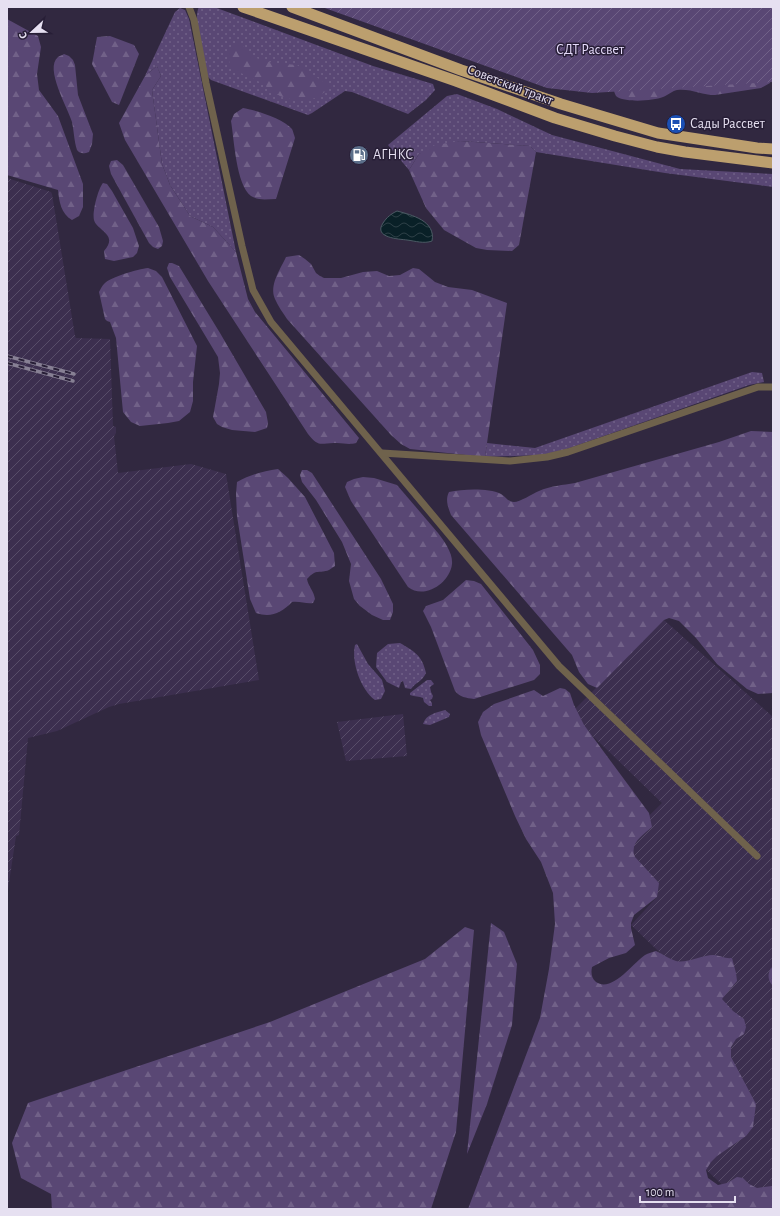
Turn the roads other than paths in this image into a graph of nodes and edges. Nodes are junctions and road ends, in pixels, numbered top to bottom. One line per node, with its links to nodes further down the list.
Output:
1 (189, 7): 7 (street)
2 (243, 7): 5 (highway, Советский тракт)
3 (292, 7): 4 (highway, Советский тракт)
4 (773, 149)
5 (773, 162)
6 (773, 388): 7 (street)
7 (382, 453): 8 (street)
8 (757, 856)

